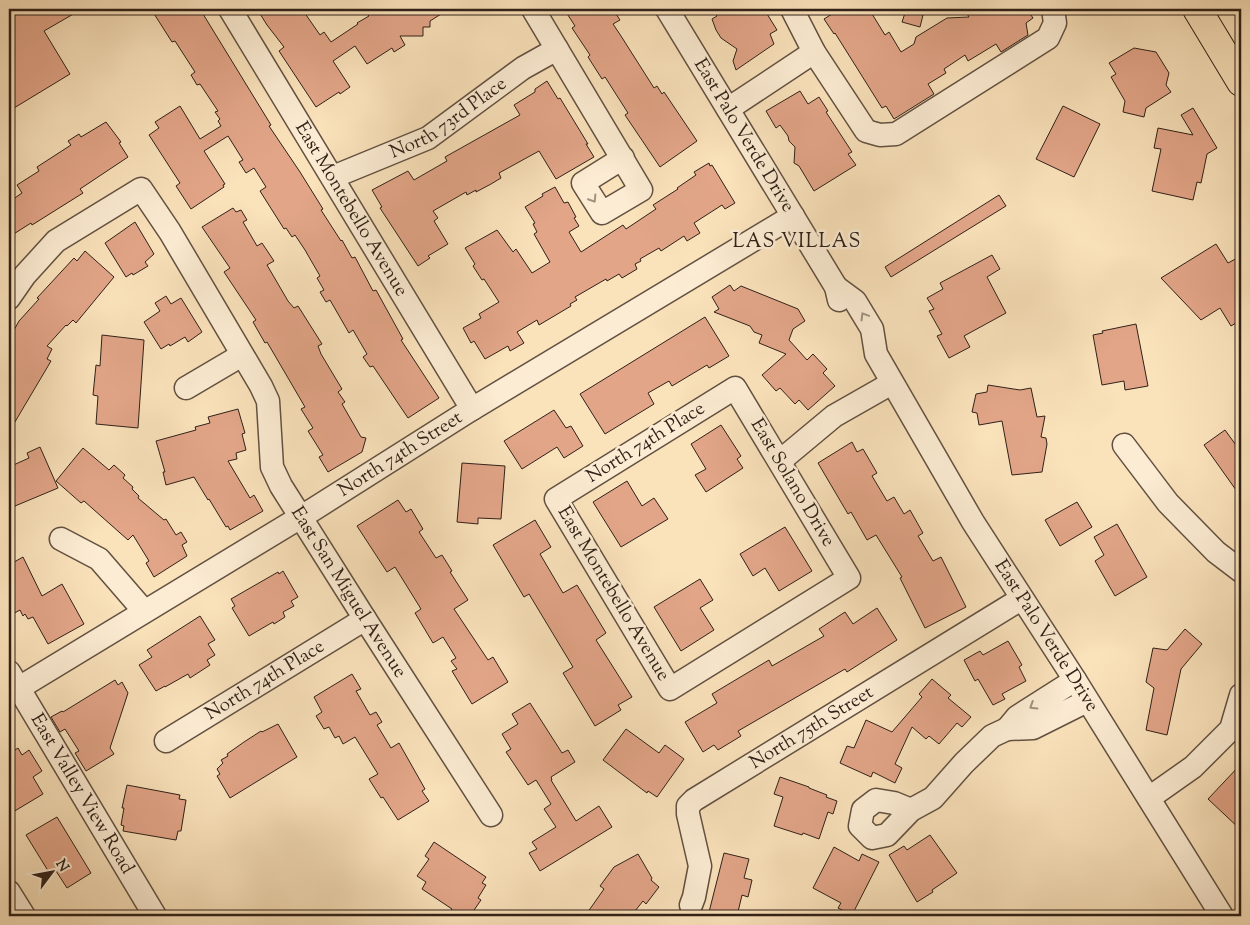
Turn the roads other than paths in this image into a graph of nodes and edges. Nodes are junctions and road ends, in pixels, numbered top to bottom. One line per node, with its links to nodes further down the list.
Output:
1 (230, 9): 12 (street, East Montebello Avenue)
2 (533, 9): 7 (street)
3 (667, 9): 10 (street, East Palo Verde Drive)
4 (792, 9): 8 (street)
5 (1053, 9): 8 (street)
6 (1197, 9): 9 (main road)
7 (557, 49): 11 (street); 12 (street, North 73rd Place)
8 (814, 52): 10 (street)
9 (1241, 82)
10 (728, 109): 13 (street, East Palo Verde Drive)
11 (623, 158)
12 (333, 177): 19 (street, East Montebello Avenue)
13 (793, 216): 16 (street, East Palo Verde Drive); 19 (street, North 74th Street)
14 (9, 298): 15 (street, East San Miguel Avenue)
15 (242, 355): 17 (street); 23 (street, East San Miguel Avenue)
16 (892, 383): 21 (street); 26 (street, East Palo Verde Drive)
17 (186, 388)
18 (735, 388): 21 (street, East Solano Drive); 22 (street, North 74th Place)
19 (472, 409): 23 (street, North 74th Street)
20 (1124, 445): 25 (street)
21 (780, 461): 31 (street, East Solano Drive)
22 (556, 499): 31 (street, East Montebello Avenue)
23 (300, 516): 27 (street, North 74th Street); 28 (street, East San Miguel Avenue)
24 (61, 539): 27 (street)
25 (1241, 571)
26 (1021, 598): 29 (street, East Palo Verde Drive); 40 (street, North 75th Street)
27 (144, 611): 30 (street, North 74th Street)
28 (364, 619): 35 (street, North 74th Place); 38 (street, East San Miguel Avenue)
29 (1075, 680): 33 (street, East Palo Verde Drive); 34 (street, one-way to 34)
30 (12, 685): 42 (street, East Valley View Road)
31 (670, 689)
32 (1241, 696): 36 (street)
33 (1087, 702): 34 (street); 36 (street, East Palo Verde Drive)
34 (1007, 728): 37 (street)
35 (166, 741)
36 (1149, 798): 43 (street, East Palo Verde Drive)
37 (911, 810)
38 (491, 815)
39 (9, 892): 41 (street)
40 (692, 905)
41 (24, 916)
42 (155, 916)
43 (1222, 916)

